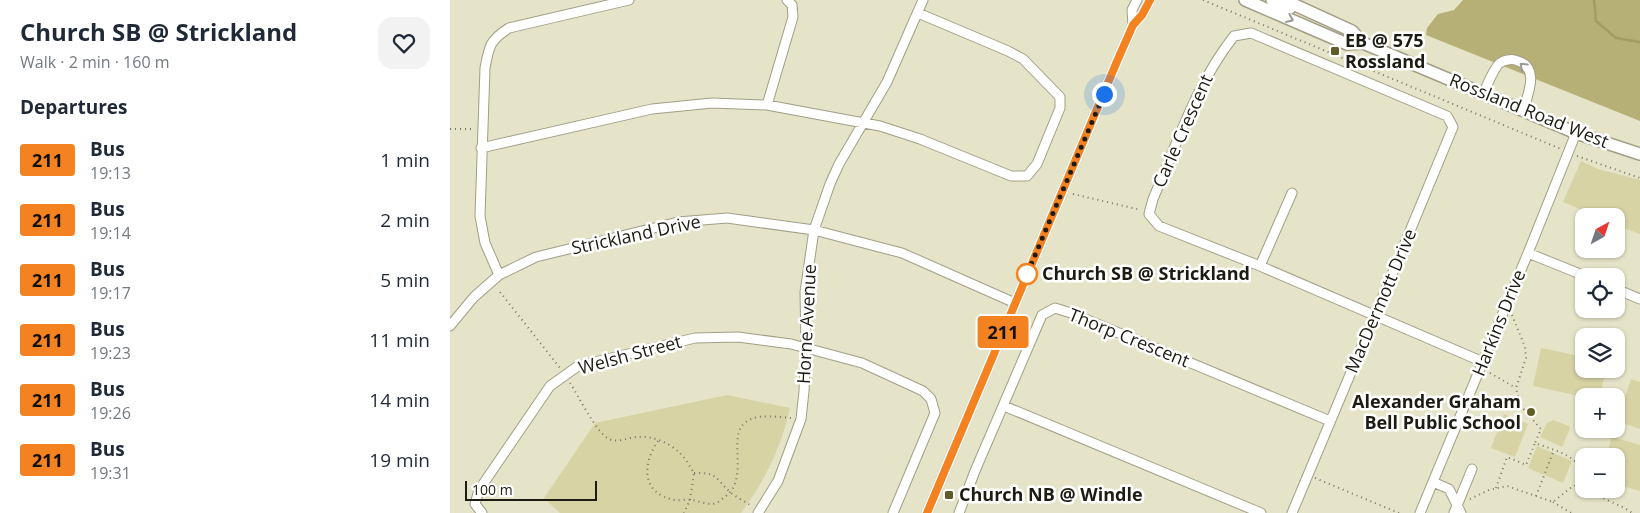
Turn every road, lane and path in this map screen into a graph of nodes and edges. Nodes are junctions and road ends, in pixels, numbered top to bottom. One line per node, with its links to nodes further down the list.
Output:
1 (629, 0): 20 (street)
2 (787, 0): 15 (street)
3 (923, 0): 10 (street, Horne Avenue)
4 (1137, 0): 11 (street)
5 (1150, 0): 11 (street)
6 (1203, 0): 23 (path)
7 (1245, 0): 13 (main road, Rossland Road West, one-way to 13)
8 (1272, 0): 12 (main road)
9 (1284, 0): 12 (main road, Rossland Road West)
10 (918, 13): 18 (street, Horne Avenue); 18 (street)
11 (1133, 25): 37 (street)
12 (1352, 31): 13 (main road, Rossland Road West)
13 (1363, 43): 14 (main road, Rossland Road West)
14 (1483, 94): 16 (main road, Rossland Road West); 16 (street, one-way to 14)
15 (766, 105): 18 (street); 22 (street)
16 (1523, 110): 21 (main road, Rossland Road West)
17 (1447, 116): 28 (street, Carle Crescent); 39 (street, MacDermott Drive)
18 (864, 122): 29 (street, Horne Avenue)
19 (450, 129): 20 (path)
20 (482, 129): 22 (street)
21 (1576, 133): 23 (street, Harkins Drive); 24 (main road, Rossland Road West)
22 (481, 148): 33 (street)
23 (1568, 152): 25 (path); 30 (street, Harkins Drive)
24 (1640, 154)
25 (1640, 178)
26 (1292, 193): 31 (street)
27 (1073, 194): 28 (path)
28 (1149, 214): 31 (street)
29 (814, 230): 33 (street, Strickland Drive); 37 (street, Strickland Drive); 41 (street, Horne Avenue)
30 (1528, 253): 32 (street); 38 (street, Harkins Drive)
31 (1260, 266): 39 (street)
32 (1575, 272)
33 (499, 275): 40 (street, Strickland Drive)
34 (500, 292): 44 (path)
35 (1625, 293): 36 (street)
36 (1640, 299)
37 (1015, 303): 71 (street)
38 (1506, 304): 42 (street, Harkins Drive); 45 (path)
39 (1375, 315): 42 (street); 48 (street, MacDermott Drive)
40 (450, 326)
41 (806, 348): 44 (street, Welsh Street); 69 (street, Horne Avenue); 70 (street, Welsh Street)
42 (1483, 362): 56 (street, Harkins Drive)
43 (1490, 373): 45 (path)
44 (565, 374): 49 (path); 67 (street, Welsh Street)
45 (1516, 388): 50 (path)
46 (1004, 406): 48 (street, Thorp Crescent); 66 (street, Thorp Crescent); 72 (street)
47 (791, 418): 59 (path)
48 (1330, 421): 55 (street, MacDermott Drive)
49 (659, 440): 54 (path); 62 (path)
50 (1536, 443): 51 (path); 58 (path)
51 (1554, 450): 52 (path); 60 (path)
52 (1575, 461)
53 (1472, 469): 65 (street)
54 (694, 473): 59 (path); 62 (path)
55 (1308, 475): 73 (street, MacDermott Drive); 74 (path)
56 (1433, 482): 65 (street); 75 (street, Harkins Drive)
57 (1575, 486): 63 (path)
58 (1496, 489): 60 (path); 65 (path)
59 (731, 492): 62 (path); 64 (path)
60 (1536, 496): 63 (path)
61 (1605, 498): 77 (path)
62 (690, 500): 68 (path)
63 (1553, 502): 76 (path)
64 (750, 505)
65 (1459, 508)
66 (963, 512)
67 (482, 513)
68 (684, 513)
69 (758, 513)
70 (893, 513)
71 (927, 513)
72 (1261, 513)
73 (1292, 513)
74 (1399, 513)
75 (1420, 513)
76 (1572, 513)
77 (1632, 513)

